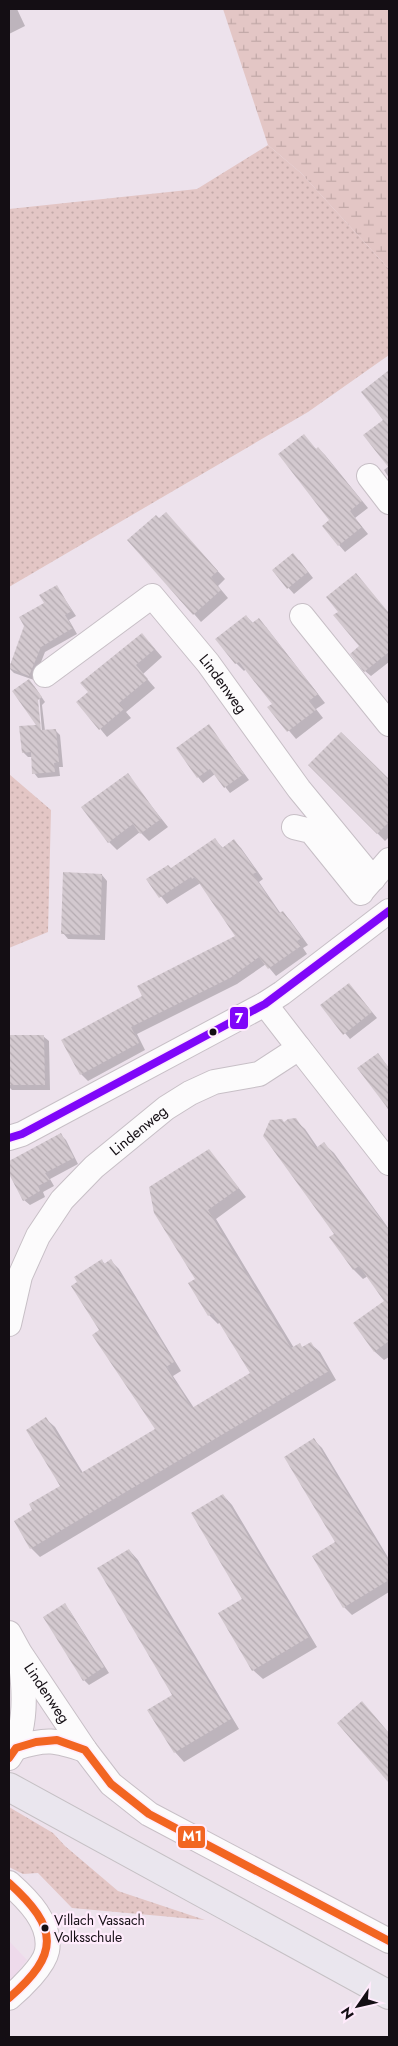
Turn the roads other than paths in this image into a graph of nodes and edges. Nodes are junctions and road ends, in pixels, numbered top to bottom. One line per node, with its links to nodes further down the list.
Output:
1 (369, 476): 2 (street)
2 (389, 502)
3 (302, 616): 5 (street)
4 (45, 675): 8 (street, Lindenweg)
5 (389, 724)
6 (294, 828): 8 (street)
7 (389, 860): 8 (street)
8 (367, 886): 10 (street)
9 (389, 911): 10 (street)
10 (367, 927): 11 (street)
11 (265, 1004): 12 (street); 13 (street)
12 (299, 1048): 14 (street); 15 (street, Lindenweg)
13 (13, 1138)
14 (389, 1163)
15 (9, 1324)
16 (14, 1643): 17 (street, Lindenweg); 18 (street)
17 (85, 1750): 18 (street); 21 (street, Lindenweg)
18 (12, 1753)
19 (9, 1786): 22 (main road)
20 (9, 1883): 23 (street)
21 (389, 1941)
22 (389, 1995)
23 (9, 1998)

